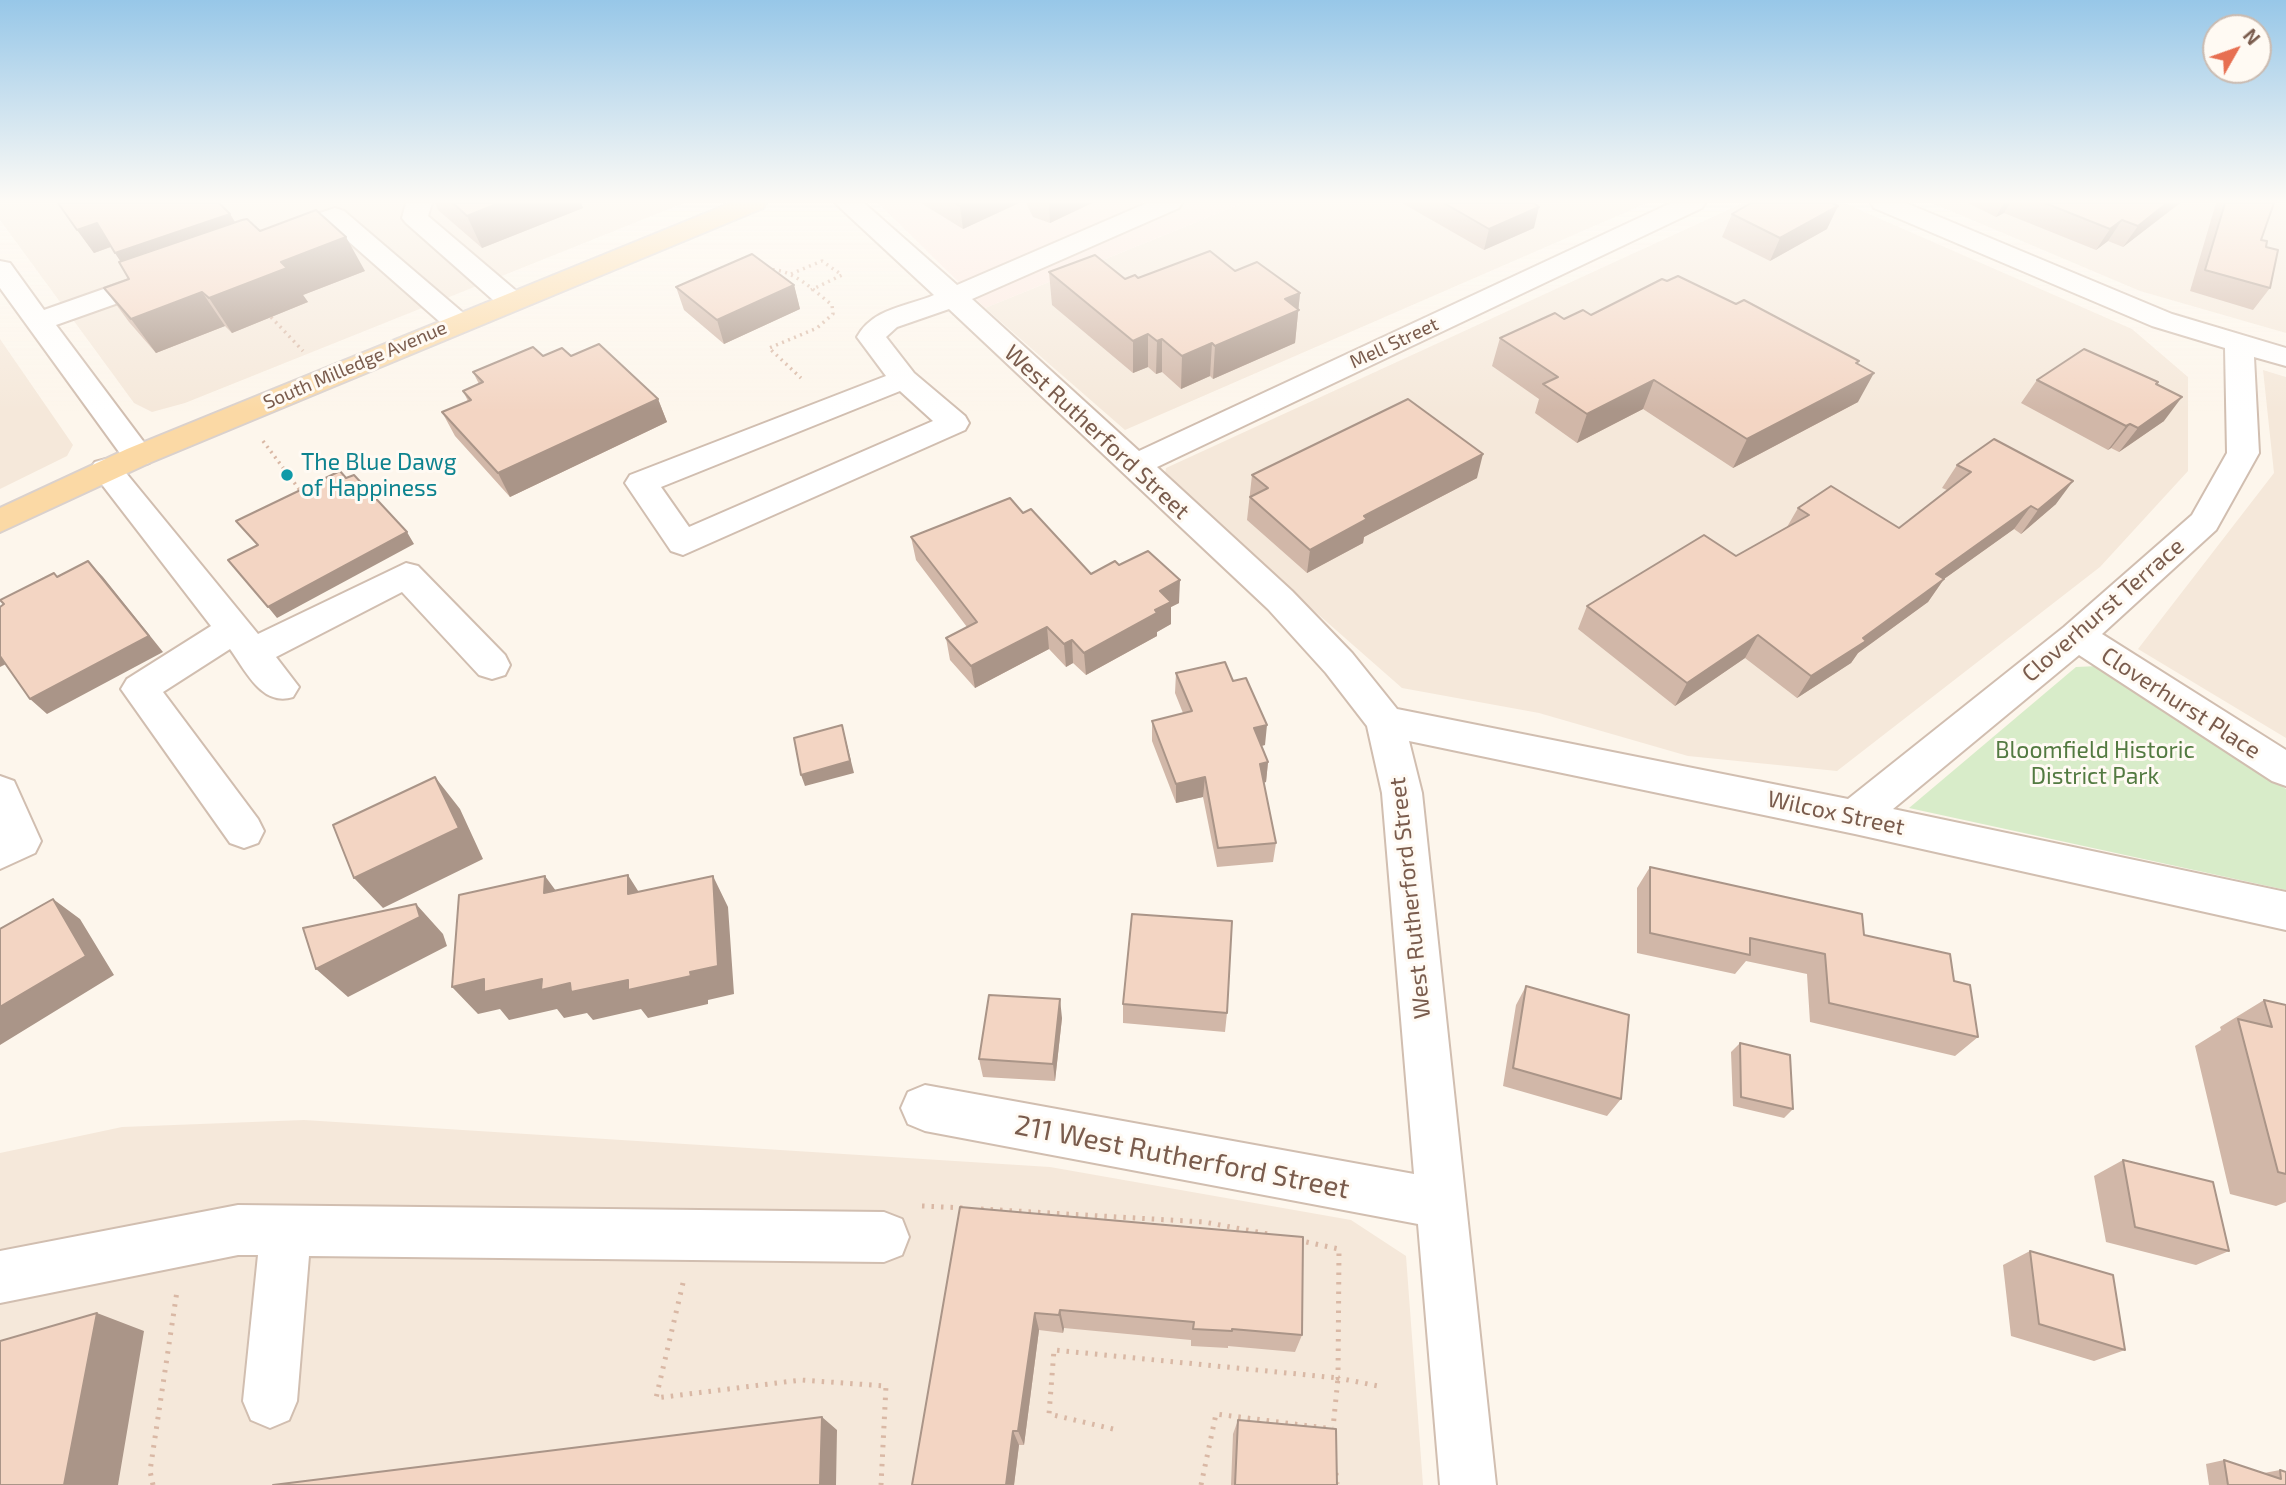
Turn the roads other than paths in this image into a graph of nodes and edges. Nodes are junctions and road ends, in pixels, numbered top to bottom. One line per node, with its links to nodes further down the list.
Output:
1 (2, 272): 12 (street)
2 (176, 272): 12 (street)
3 (400, 272): 13 (street)
4 (478, 272): 11 (street)
5 (584, 272): 11 (main road, South Milledge Avenue)
6 (926, 272): 10 (street, West Rutherford Street)
7 (1007, 272): 10 (street)
8 (1547, 272): 18 (street, Mell Street)
9 (2047, 272): 14 (street)
10 (951, 296): 16 (street); 18 (street, West Rutherford Street)
11 (512, 301): 13 (main road, South Milledge Avenue)
12 (39, 321): 17 (street)
13 (458, 323): 17 (main road, South Milledge Avenue)
14 (2239, 344): 15 (street); 21 (street, Cloverhurst Terrace)
15 (2286, 357)
16 (904, 379): 16 (street)
17 (138, 456): 19 (main road, South Milledge Avenue)
18 (1133, 466): 25 (street, West Rutherford Street)
19 (106, 469): 20 (main road, South Milledge Avenue); 22 (street)
20 (0, 521)
21 (2077, 636): 26 (street, Cloverhurst Place); 28 (street, Cloverhurst Terrace)
22 (242, 642): 23 (street); 24 (street); 29 (street)
23 (492, 666)
24 (280, 687)
25 (1385, 721): 28 (street, Wilcox Street); 33 (street, West Rutherford Street)
26 (2286, 770)
27 (0, 792): 30 (street)
28 (1856, 817): 31 (street, Wilcox Street)
29 (244, 831)
30 (0, 852)
31 (2286, 911)
32 (925, 1108): 33 (street, 211 West Rutherford Street)
33 (1440, 1202): 38 (street, West Rutherford Street)
34 (897, 1221): 35 (street)
35 (286, 1230): 36 (street); 37 (street)
36 (0, 1277)
37 (270, 1401)
38 (1468, 1485)

